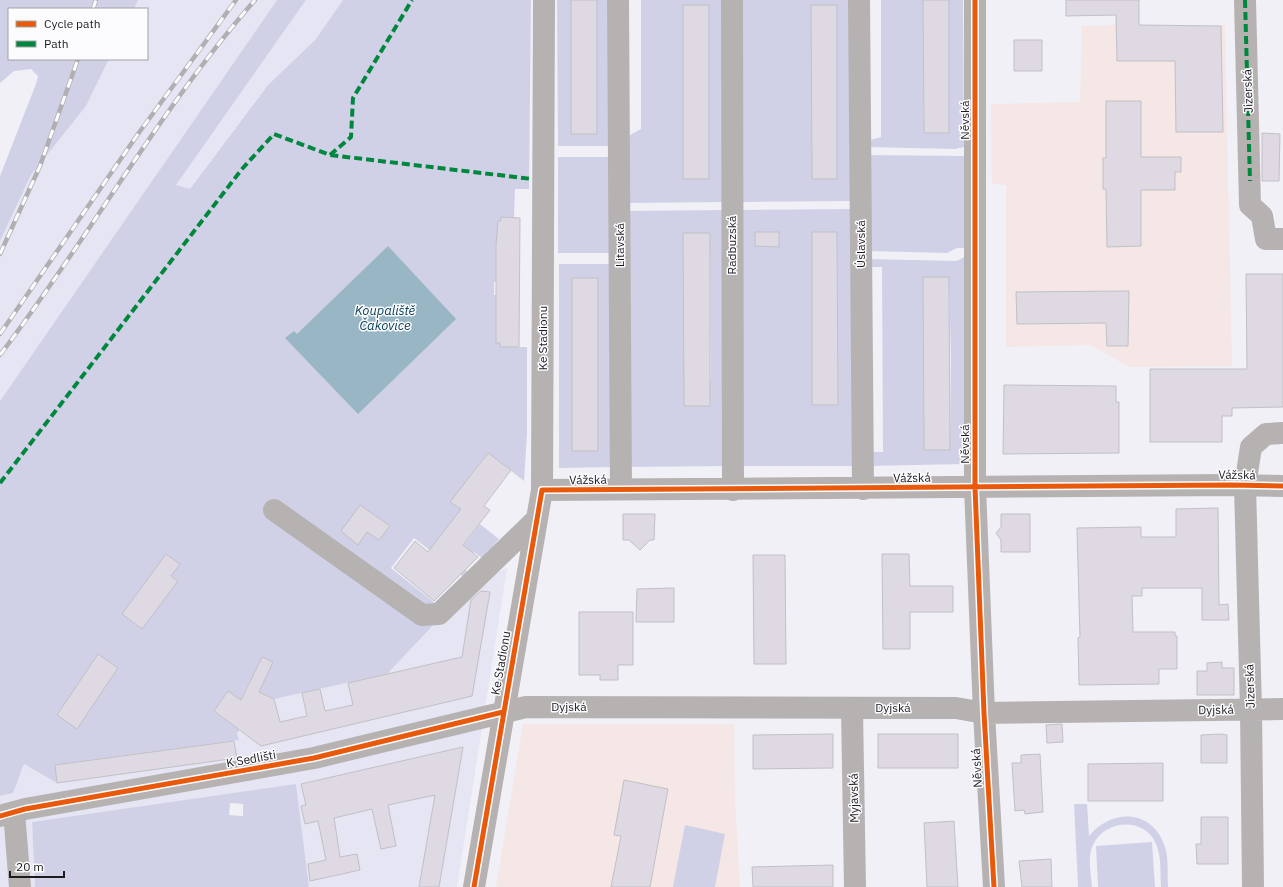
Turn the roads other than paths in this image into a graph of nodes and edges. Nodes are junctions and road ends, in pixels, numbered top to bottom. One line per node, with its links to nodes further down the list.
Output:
1 (544, 0): 14 (street, Ke Stadionu)
2 (618, 0): 12 (street, Litavská)
3 (732, 0): 15 (street, Radbuzská)
4 (859, 0): 13 (street, Úslavská)
5 (976, 0): 11 (street, Něvská)
6 (1245, 0): 7 (street, Jizerská)
7 (1283, 239)
8 (1283, 433): 9 (street, Jizerská)
9 (1245, 486): 10 (street, Vážská); 11 (street, Vážská); 20 (street, Jizerská)
10 (1283, 486)
11 (975, 487): 13 (street, Vážská); 22 (street, Něvská)
12 (621, 489): 14 (street, Vážská); 15 (street, Vážská)
13 (863, 489): 15 (street, Vážská)
14 (542, 490): 17 (street, Ke Stadionu)
15 (733, 490)
16 (274, 510): 17 (street)
17 (537, 519): 21 (street, Ke Stadionu)
18 (852, 709): 21 (street, Dyjská); 22 (street, Dyjská); 26 (street, Myjavská)
19 (1283, 709): 20 (street, Dyjská)
20 (1251, 710): 22 (street, Dyjská); 28 (street, Jizerská)
21 (503, 712): 23 (street, K Sedlišti); 25 (street, Ke Stadionu)
22 (984, 712): 27 (street, Něvská)
23 (7, 814): 24 (street)
24 (20, 887)
25 (474, 887)
26 (855, 887)
27 (994, 887)
28 (1253, 887)

